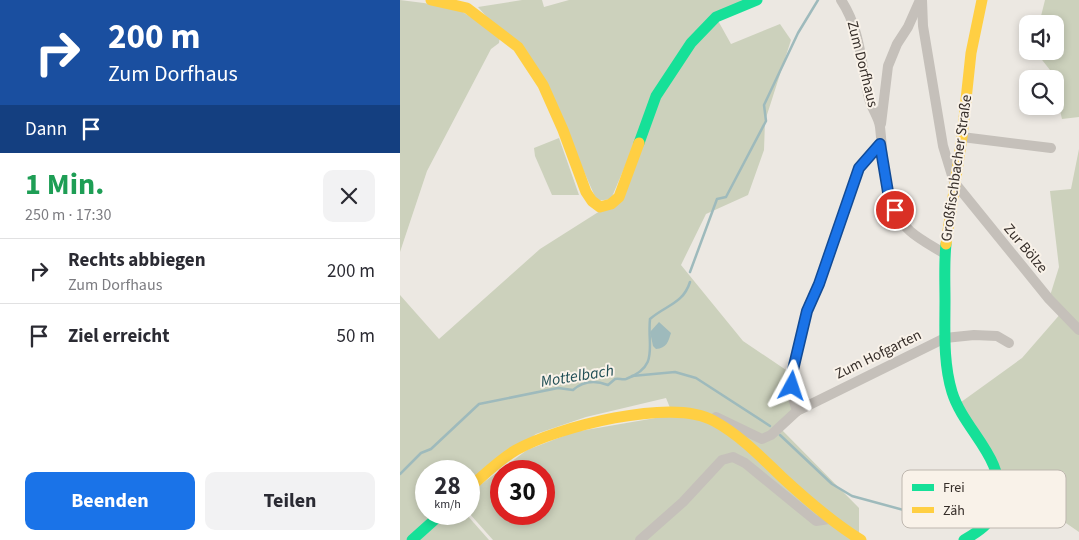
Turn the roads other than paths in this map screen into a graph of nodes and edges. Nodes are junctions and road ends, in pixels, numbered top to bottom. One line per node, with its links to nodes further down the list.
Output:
1 (430, 0): 2 (main road)
2 (757, 0)
3 (841, 0): 6 (street, Zum Dorfhaus)
4 (921, 0): 6 (street); 10 (street)
5 (982, 0): 7 (main road, Großfischbacher Straße)
6 (880, 125): 8 (street, Zum Dorfhaus)
7 (962, 137): 9 (street); 10 (main road, Großfischbacher Straße)
8 (880, 144): 11 (street, Zum Dorfhaus); 15 (street)
9 (1052, 148)
10 (954, 182): 11 (main road, Großfischbacher Straße); 12 (street, Zur Bölze)
11 (945, 254): 13 (main road, Großfischbacher Straße)
12 (1079, 330)
13 (945, 338): 14 (street); 15 (street, Zum Hofgarten); 17 (main road, Großfischbacher Straße)
14 (1009, 343)
15 (797, 411): 16 (street, Zum Hofgarten)
16 (708, 417): 18 (main road); 19 (main road)
17 (996, 470)
18 (480, 479)
19 (829, 518): 23 (street); 24 (main road)
20 (429, 525): 22 (main road)
21 (983, 528): 25 (main road, Großfischbacher Straße)
22 (412, 540)
23 (640, 540)
24 (860, 540)
25 (964, 540)

